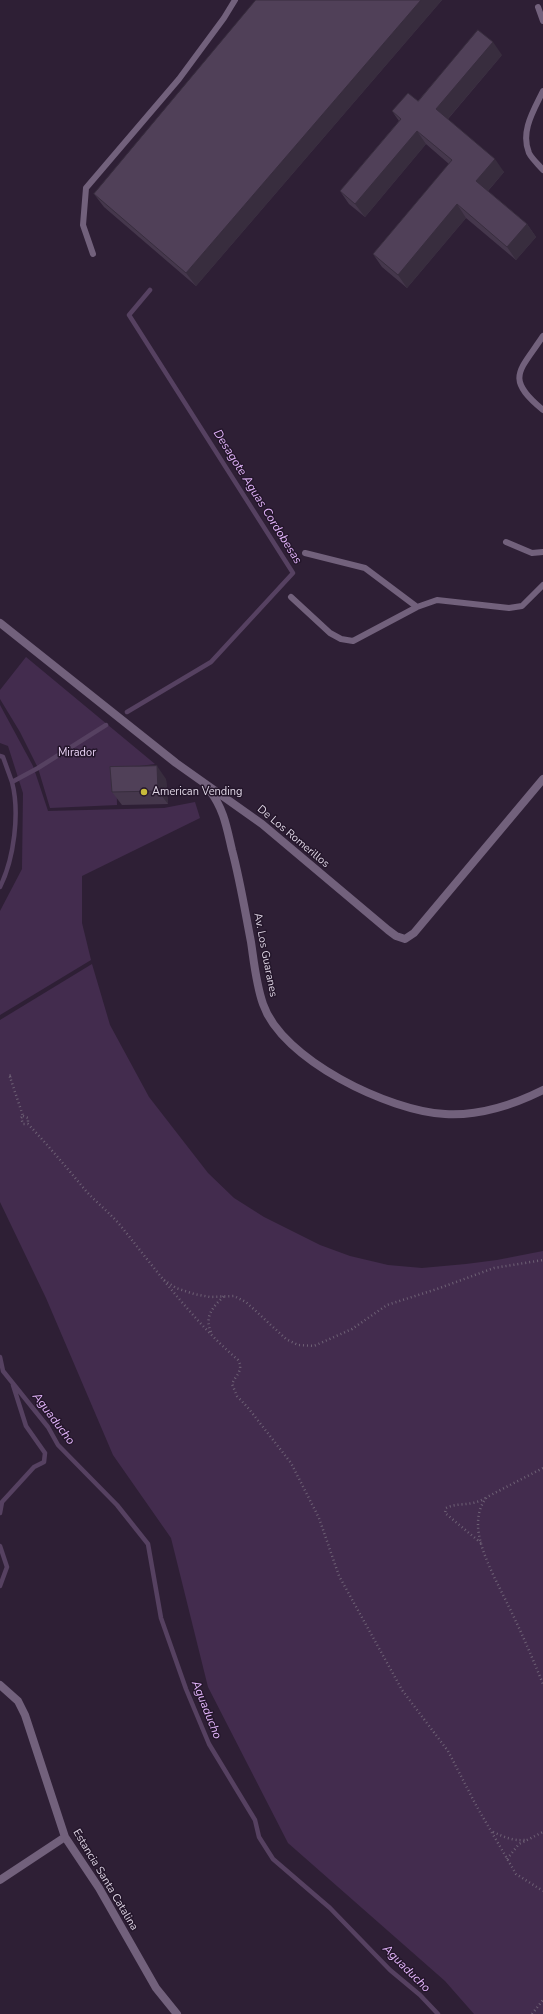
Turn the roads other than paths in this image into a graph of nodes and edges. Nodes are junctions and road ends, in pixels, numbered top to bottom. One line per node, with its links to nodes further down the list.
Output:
1 (235, 0): 6 (lane)
2 (538, 7): 3 (lane)
3 (543, 21)
4 (543, 91): 5 (lane)
5 (543, 170)
6 (93, 254)
7 (543, 336): 8 (lane)
8 (543, 410)
9 (506, 542): 10 (lane)
10 (543, 552)
11 (305, 553): 14 (lane)
12 (543, 585): 14 (lane)
13 (291, 597): 14 (lane)
14 (416, 606)
15 (0, 623): 17 (street, De Los Romerillos)
16 (543, 779): 17 (street, De Los Romerillos)
17 (206, 786): 18 (street, Av. Los Guaranes)
18 (543, 1090)
19 (0, 1685): 20 (street, Estancia Santa Catalina)
20 (65, 1837): 21 (street); 22 (street, Estancia Santa Catalina)
21 (0, 1880)
22 (177, 2014)

